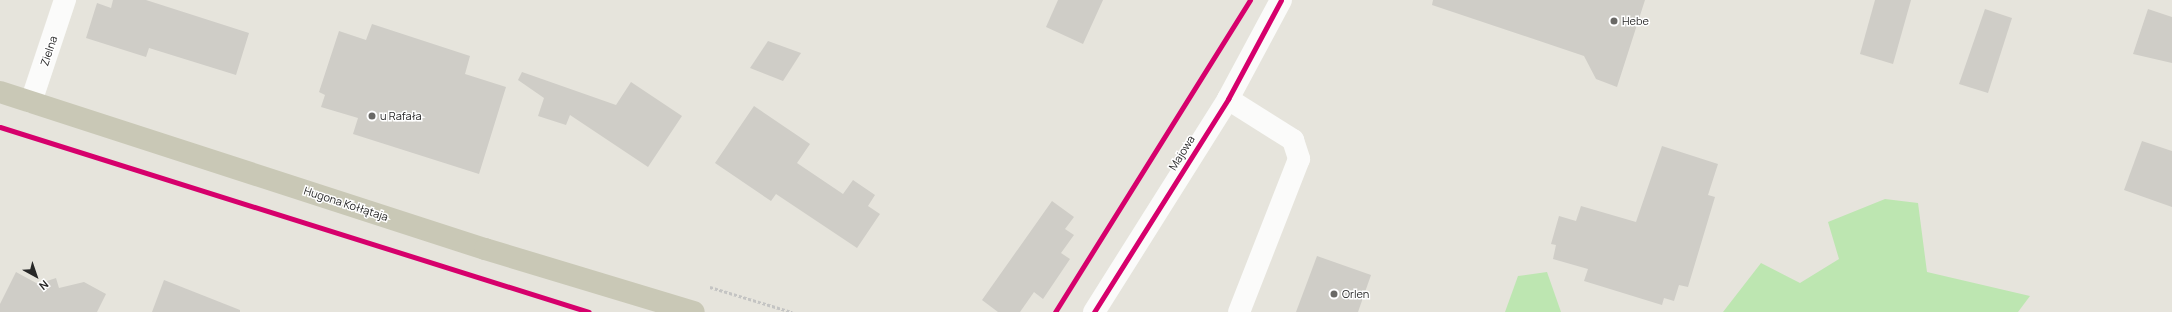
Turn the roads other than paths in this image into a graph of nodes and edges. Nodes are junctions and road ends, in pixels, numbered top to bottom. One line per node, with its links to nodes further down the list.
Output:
1 (65, 0): 5 (street, Zielna)
2 (1280, 0): 4 (street, Majowa)
3 (0, 92): 5 (main road, Hugona Kołłątaja)
4 (1228, 99): 7 (street, Majowa); 8 (street)
5 (31, 102): 6 (main road, Hugona Kołłątaja)
6 (694, 312)
7 (1094, 312)
8 (1239, 312)

